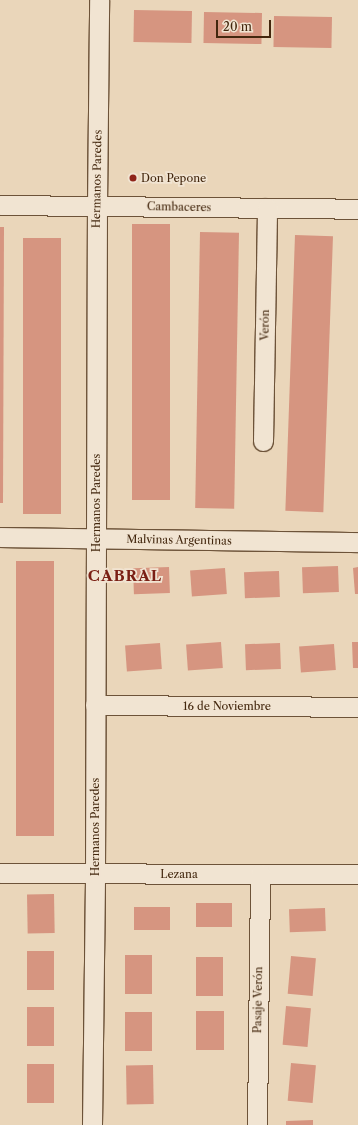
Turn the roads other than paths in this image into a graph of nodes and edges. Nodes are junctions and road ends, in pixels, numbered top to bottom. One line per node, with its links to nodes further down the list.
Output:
1 (99, 0): 3 (street, Hermanos Paredes)
2 (0, 206): 3 (street, Cambaceres)
3 (97, 206): 4 (street, Cambaceres); 8 (street, Hermanos Paredes)
4 (267, 208): 5 (street, Cambaceres); 6 (street, Verón)
5 (358, 209)
6 (263, 441)
7 (0, 537): 8 (street, Malvinas Argentinas)
8 (96, 539): 9 (street, Malvinas Argentinas); 10 (street, Hermanos Paredes)
9 (358, 542)
10 (95, 705): 11 (street, 16 de Noviembre); 13 (street, Hermanos Paredes)
11 (358, 706)
12 (0, 873): 13 (street, Lezana)
13 (95, 874): 14 (street, Lezana); 16 (street, Hermanos Paredes)
14 (260, 874): 15 (street, Lezana); 17 (street, Pasaje Verón)
15 (358, 874)
16 (92, 1125)
17 (257, 1125)

